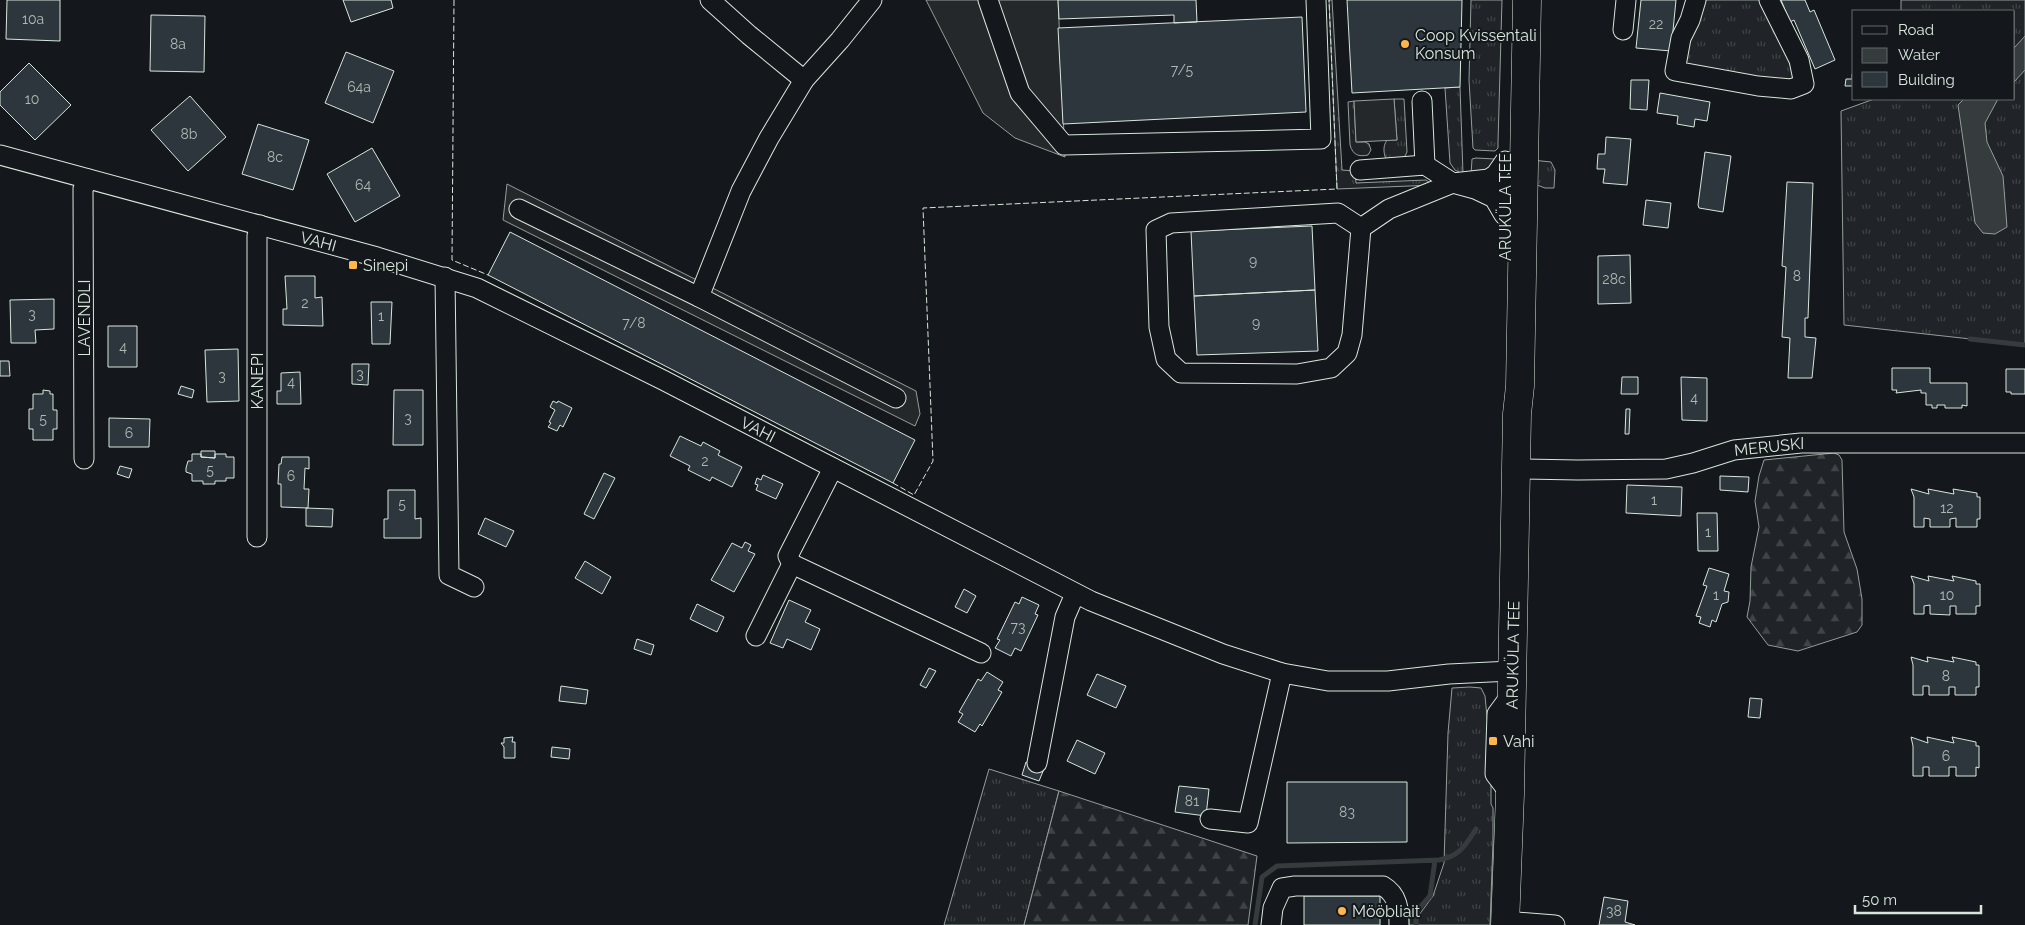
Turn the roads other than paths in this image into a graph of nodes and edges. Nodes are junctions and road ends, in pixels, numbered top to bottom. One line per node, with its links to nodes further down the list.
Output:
1 (710, 0): 11 (street)
2 (872, 0): 11 (street)
3 (988, 0): 4 (street)
4 (1316, 0)
5 (1509, 0): 16 (highway, ARUKÜLA TEE)
6 (1527, 0): 16 (highway, ARUKÜLA TEE)
7 (1626, 0): 10 (street)
8 (1696, 0): 9 (street)
9 (1769, 0)
10 (1623, 30)
11 (804, 80): 23 (street)
12 (1422, 101): 14 (street)
13 (0, 155): 17 (street, VAHI)
14 (1425, 165): 15 (street); 18 (street)
15 (1360, 170)
16 (1500, 176): 18 (street); 25 (highway, ARUKÜLA TEE); 25 (highway, ARUKÜLA TEE)
17 (88, 179): 20 (street, VAHI); 27 (street, LAVENDLI)
18 (1453, 183): 21 (street)
19 (519, 209): 23 (street)
20 (260, 225): 22 (street, VAHI); 30 (street, KANEPI)
21 (1361, 228): 21 (street)
22 (444, 277): 28 (street, VAHI); 32 (street)
23 (699, 297): 24 (street)
24 (896, 398)
25 (1517, 414): 29 (highway, ARUKÜLA TEE)
26 (2025, 443): 29 (street, MERUSKI)
27 (84, 459)
28 (833, 468): 31 (street); 33 (street, VAHI)
29 (1517, 469): 37 (highway, ARUKÜLA TEE)
30 (257, 537)
31 (792, 564): 34 (street); 35 (street)
32 (474, 587)
33 (1076, 594): 36 (street, VAHI); 38 (street)
34 (756, 636)
35 (980, 653)
36 (1282, 674): 37 (street, VAHI); 39 (street)
37 (1511, 683): 40 (highway, ARUKÜLA TEE)
38 (1037, 763)
39 (1210, 818)
40 (1505, 923): 43 (street)
41 (1271, 925): 42 (street)
42 (1399, 925)
43 (1555, 925)

